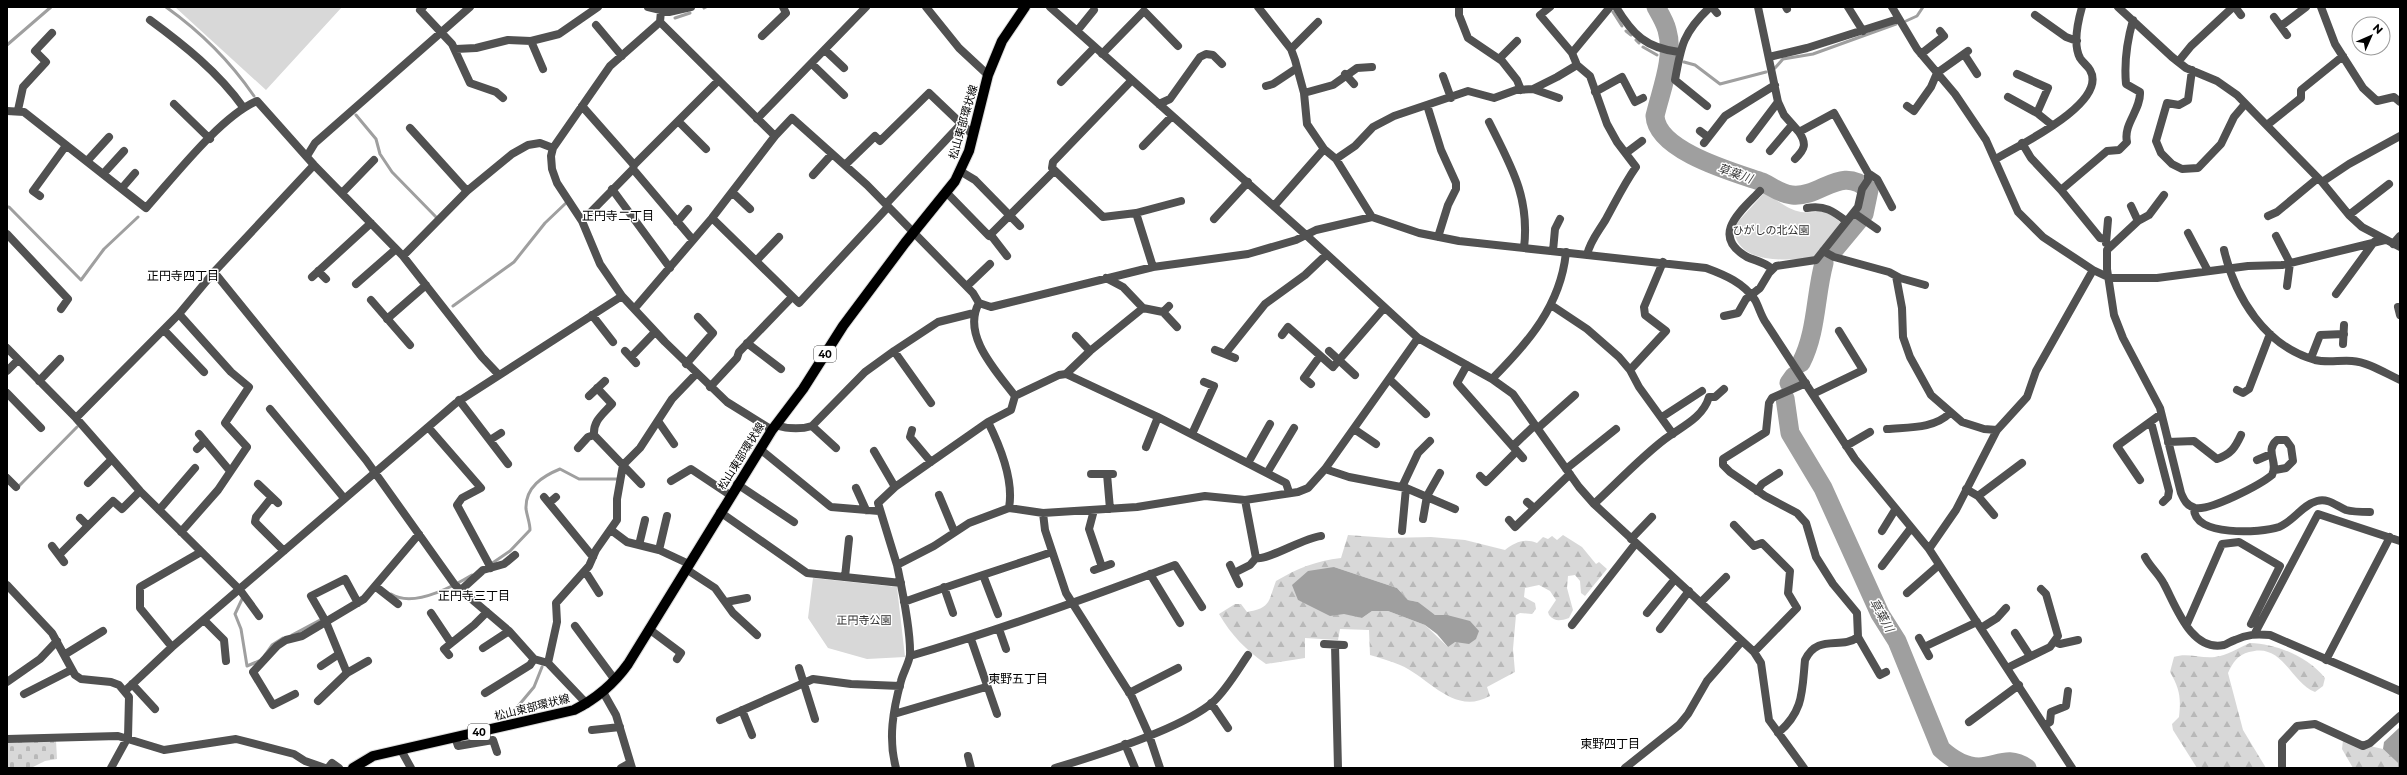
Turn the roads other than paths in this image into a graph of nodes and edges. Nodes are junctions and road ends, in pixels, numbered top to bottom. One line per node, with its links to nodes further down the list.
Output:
1 (423, 7): 41 (street)
2 (470, 7): 41 (street)
3 (598, 7): 45 (street)
4 (648, 7): 27 (street)
5 (691, 7): 27 (street)
6 (783, 7): 44 (street)
7 (866, 7): 52 (street)
8 (926, 7): 74 (street)
9 (1025, 7): 74 (main road, 松山東部環状線 / 40)
10 (1050, 7): 38 (street)
11 (1258, 7): 51 (street)
12 (1459, 7): 60 (street)
13 (1550, 7): 54 (street)
14 (1610, 7): 54 (street)
15 (1616, 7): 53 (street)
16 (1766, 7): 26 (street)
17 (1848, 7): 39 (street)
18 (1892, 7): 31 (street)
19 (2082, 7): 47 (street)
20 (2118, 7): 33 (street)
21 (2234, 7): 29 (street); 61 (street)
22 (2306, 7): 37 (street)
23 (2321, 7): 58 (street)
24 (1713, 9): 53 (street)
25 (1094, 10): 38 (street)
26 (1759, 10): 59 (street)
27 (661, 12): 34 (street)
28 (2035, 15): 47 (street)
29 (2241, 15)
30 (2274, 17): 37 (street)
31 (1898, 18): 39 (street); 56 (street)
32 (150, 20): 102 (street)
33 (2133, 20): 61 (street); 155 (street)
34 (660, 22): 57 (street); 77 (street)
35 (1318, 22): 51 (street)
36 (596, 25): 57 (street)
37 (2281, 26): 43 (street)
38 (1077, 31): 49 (street)
39 (1863, 31): 59 (street)
40 (1940, 31): 56 (street)
41 (442, 32): 50 (street); 135 (street)
42 (52, 33): 104 (street)
43 (2287, 35)
44 (762, 36)
45 (530, 41): 50 (street); 68 (street)
46 (1517, 41): 60 (street)
47 (2077, 41): 113 (street)
48 (1178, 46): 55 (street)
49 (1095, 47): 55 (street); 78 (street)
50 (456, 49): 88 (street)
51 (1291, 49): 67 (street)
52 (825, 50): 62 (street); 66 (street)
53 (1676, 52): 100 (street)
54 (1572, 53): 64 (street)
55 (1102, 54): 76 (street)
56 (1921, 54): 70 (street)
57 (622, 56): 99 (street)
58 (2343, 56): 94 (street); 114 (street)
59 (1769, 57): 80 (street)
60 (1499, 58): 83 (street)
61 (2178, 62): 69 (street)
62 (812, 64): 86 (street); 108 (street)
63 (1222, 64): 96 (street)
64 (1577, 65): 82 (street); 84 (street)
65 (1372, 67): 71 (street)
66 (844, 68)
67 (1297, 68): 81 (street); 85 (street)
68 (543, 69)
69 (2192, 70): 97 (street); 97 (street)
70 (1937, 73): 72 (street); 101 (street); 138 (street)
71 (1345, 74): 79 (street); 85 (street)
72 (1977, 74)
73 (2017, 74): 106 (street)
74 (988, 75): 118 (main road, 松山東部環状線 / 40)
75 (1443, 76): 89 (street)
76 (1132, 80): 96 (street); 145 (street)
77 (718, 81): 108 (street); 109 (street)
78 (1061, 82)
79 (1354, 84)
80 (1775, 85): 93 (street); 103 (street)
81 (1266, 86)
82 (1533, 89): 83 (street); 90 (street)
83 (1521, 90): 89 (street)
84 (1594, 92): 91 (street); 133 (street)
85 (1304, 93): 130 (street)
86 (844, 95)
87 (2008, 97): 106 (street)
88 (503, 98)
89 (1451, 98): 98 (street)
90 (1558, 98)
91 (1642, 98)
92 (1729, 101): 103 (street)
93 (1778, 102): 112 (street); 122 (street)
94 (2400, 102)
95 (174, 104): 123 (street)
96 (1159, 104): 107 (street)
97 (2245, 104): 114 (street)
98 (1427, 105): 136 (street); 196 (street)
99 (582, 106): 128 (street); 143 (street)
100 (1706, 106)
101 (1907, 106)
102 (243, 107): 123 (street); 135 (street)
103 (1735, 108): 116 (street)
104 (18, 110): 105 (street); 127 (street)
105 (7, 111)
106 (2037, 113): 113 (street)
107 (1172, 116): 126 (street); 151 (street)
108 (757, 119): 119 (street)
109 (678, 121): 129 (street); 143 (street)
110 (1489, 122): 202 (street)
111 (961, 124): 118 (street); 142 (street); 164 (street)
112 (1792, 125): 117 (street); 132 (street)
113 (2052, 125): 125 (street)
114 (2267, 125): 150 (street)
115 (410, 128): 156 (street)
116 (1700, 131)
117 (1799, 132): 137 (street); 149 (street)
118 (973, 135): 144 (main road, 松山東部環状線 / 40)
119 (775, 136): 134 (street); 158 (street)
120 (2400, 136): 150 (street)
121 (109, 137): 139 (street)
122 (1750, 138)
123 (210, 139): 153 (street)
124 (1642, 141): 133 (street)
125 (2022, 143): 138 (street); 155 (street)
126 (1143, 146)
127 (66, 147): 139 (street); 162 (street)
128 (553, 148): 156 (street); 181 (street)
129 (706, 149)
130 (1324, 149): 136 (street); 165 (street)
131 (124, 151): 146 (street)
132 (1770, 151)
133 (1626, 153): 209 (street)
134 (832, 154): 142 (street); 148 (street)
135 (307, 156): 141 (street)
136 (1336, 159): 173 (street)
137 (1795, 159)
138 (1996, 159): 221 (street)
139 (88, 160): 146 (street)
140 (374, 160): 159 (street)
141 (314, 165): 159 (street); 224 (street)
142 (845, 165): 164 (street)
143 (634, 167): 154 (street); 184 (street)
144 (960, 171): 160 (main road, 松山東部環状線 / 40); 172 (street)
145 (1054, 171): 171 (street); 172 (street)
146 (104, 173): 153 (street)
147 (135, 173): 153 (street)
148 (813, 175)
149 (1868, 176): 167 (street); 174 (street)
150 (2320, 180): 175 (street); 176 (street)
151 (1248, 182): 165 (street); 178 (street)
152 (2389, 184): 176 (street)
153 (122, 188)
154 (612, 189): 181 (street); 218 (street)
155 (2061, 190): 197 (street)
156 (467, 191): 211 (street)
157 (1760, 191): 219 (street)
158 (732, 192): 168 (street); 177 (street)
159 (342, 193): 185 (street)
160 (947, 193): 188 (main road, 松山東部環状線 / 40); 191 (street)
161 (2164, 195): 183 (street)
162 (40, 196)
163 (1181, 201): 171 (street)
164 (887, 205): 188 (street); 238 (street)
165 (1274, 206): 192 (street)
166 (2131, 206): 183 (street)
167 (1892, 207)
168 (750, 208)
169 (1807, 208): 182 (street)
170 (688, 209): 184 (street)
171 (1136, 213): 217 (street)
172 (1010, 215): 186 (street); 191 (street)
173 (1372, 216): 192 (street); 196 (street)
174 (1858, 216): 182 (street); 187 (street)
175 (2268, 216)
176 (2350, 216): 199 (street)
177 (712, 218): 198 (street); 213 (street)
178 (1214, 219)
179 (1560, 219): 206 (street)
180 (2108, 220): 197 (street)
181 (582, 221): 237 (street)
182 (1846, 221): 207 (street)
183 (2138, 221): 204 (street)
184 (677, 222): 198 (street)
185 (371, 223): 203 (street); 223 (street)
186 (1020, 226)
187 (1877, 229)
188 (914, 232): 233 (street); 326 (main road, 松山東部環状線 / 40)
189 (2188, 233): 222 (street)
190 (7, 234): 246 (street)
191 (990, 234): 212 (street)
192 (1306, 234): 210 (street); 217 (street)
193 (2276, 236): 215 (street)
194 (2400, 236): 201 (street)
195 (779, 237): 213 (street)
196 (1438, 237): 202 (street)
197 (2106, 239): 204 (street)
198 (693, 240): 218 (street)
199 (2384, 240): 200 (street); 201 (street)
200 (2374, 242): 215 (street); 235 (street)
201 (2397, 245)
202 (1524, 248): 206 (street)
203 (396, 249): 211 (street); 230 (street)
204 (2107, 250): 229 (street)
205 (2224, 250): 220 (street)
206 (1553, 251): 208 (street)
207 (1823, 251): 219 (street); 225 (street)
208 (1566, 252): 209 (street); 241 (street)
209 (1587, 254): 214 (street)
210 (1326, 255): 245 (street); 275 (street)
211 (403, 256): 231 (street)
212 (1007, 256)
213 (756, 261): 238 (street)
214 (1663, 262): 236 (street); 286 (street)
215 (2290, 263): 220 (street); 234 (street)
216 (990, 264): 233 (street)
217 (1153, 267): 228 (street)
218 (670, 268): 243 (street)
219 (1772, 269): 236 (street)
220 (2228, 269): 222 (street); 261 (street)
221 (2093, 270): 229 (street); 334 (street)
222 (2208, 270): 229 (street)
223 (318, 271): 226 (street); 227 (street)
224 (214, 272): 248 (street); 371 (street)
225 (1896, 276): 232 (street); 314 (street)
226 (312, 277)
227 (326, 278)
228 (1106, 278): 240 (street); 244 (street)
229 (2110, 278): 316 (street)
230 (356, 284)
231 (426, 285): 253 (street); 291 (street)
232 (1925, 285)
233 (967, 286): 240 (street)
234 (2287, 286)
235 (2336, 294)
236 (1751, 295): 251 (street); 299 (street)
237 (622, 296): 243 (street); 249 (street)
238 (792, 296): 267 (street)
239 (371, 300): 253 (street)
240 (979, 303): 247 (street)
241 (1551, 305): 286 (street); 295 (street)
242 (2398, 307): 250 (street)
243 (635, 308): 260 (street)
244 (1143, 308): 256 (street); 273 (street)
245 (1384, 308): 265 (street); 282 (street)
246 (61, 309)
247 (974, 313): 271 (street); 310 (street)
248 (179, 314): 258 (street); 368 (street)
249 (592, 315): 266 (street); 291 (street)
250 (2400, 315)
251 (1724, 316)
252 (698, 317): 257 (street)
253 (387, 319): 268 (street)
254 (715, 321): 257 (street)
255 (2344, 325): 262 (street)
256 (1177, 327)
257 (708, 328): 283 (street)
258 (164, 330): 288 (street); 319 (street)
259 (1839, 331): 307 (street)
260 (655, 332): 277 (street); 283 (street)
261 (2270, 334): 279 (street); 304 (street)
262 (2344, 334): 269 (street); 279 (street)
263 (1282, 335): 276 (street)
264 (1076, 336): 273 (street)
265 (1418, 338): 284 (street); 294 (street)
266 (613, 342)
267 (748, 343): 285 (street); 301 (street)
268 (410, 344)
269 (2343, 344)
270 (7, 348): 281 (street)
271 (894, 350): 312 (street); 324 (street)
272 (1215, 350): 275 (street)
273 (1090, 351): 290 (street)
274 (1329, 351): 282 (street)
275 (1224, 354): 278 (street)
276 (1320, 356): 282 (street); 300 (street)
277 (630, 357)
278 (1235, 358)
279 (2311, 358): 293 (street)
280 (60, 359): 296 (street)
281 (18, 360): 287 (street); 296 (street)
282 (1339, 361): 292 (street)
283 (686, 364): 289 (street)
284 (1467, 365): 295 (street); 354 (street)
285 (781, 370)
286 (1630, 370): 318 (street)
287 (7, 371)
288 (204, 372)
289 (696, 374): 301 (street); 320 (street)
290 (1066, 374): 310 (street); 317 (street)
291 (500, 375): 311 (street)
292 (1355, 375)
293 (2399, 378)
294 (1388, 379): 315 (street); 330 (street)
295 (1492, 379): 327 (street)
296 (39, 381): 319 (street)
297 (605, 381): 302 (street)
298 (1204, 382): 338 (street)
299 (1806, 383): 307 (street); 389 (street)
300 (1311, 384)
301 (710, 387): 326 (street)
302 (597, 388): 309 (street); 341 (street)
303 (1724, 389): 339 (street)
304 (2237, 390)
305 (1702, 391): 318 (street)
306 (7, 393): 328 (street)
307 (1813, 394): 348 (street)
308 (1575, 395): 327 (street)
309 (589, 396)
310 (1015, 396): 321 (street)
311 (459, 400): 325 (street); 342 (street)
312 (931, 403)
313 (270, 409): 397 (street)
314 (1950, 413): 332 (street); 334 (street)
315 (1426, 414)
316 (2161, 414): 322 (street); 345 (street)
317 (1158, 417): 338 (street); 349 (street)
318 (1662, 417): 339 (street)
319 (76, 418): 358 (street)
320 (658, 420): 346 (street); 364 (street)
321 (988, 422): 360 (street); 403 (street)
322 (2151, 422): 377 (street); 400 (street)
323 (1270, 424): 361 (street)
324 (812, 426): 326 (street); 351 (street)
325 (428, 427): 371 (street); 457 (street)
326 (774, 427): 353 (main road, 松山東部環状線 / 40)
327 (1537, 427): 354 (street); 369 (street)
328 (41, 428)
329 (1294, 428): 372 (street)
330 (1354, 429): 347 (street); 366 (street)
331 (1616, 429): 369 (street)
332 (1887, 429)
333 (912, 430): 360 (street)
334 (1997, 430): 387 (street)
335 (1870, 432): 348 (street)
336 (501, 433): 342 (street)
337 (199, 434): 343 (street)
338 (1192, 434): 361 (street)
339 (1673, 434): 402 (street)
340 (2241, 435): 345 (street)
341 (594, 436): 350 (street); 364 (street)
342 (490, 440): 363 (street)
343 (205, 441): 352 (street); 368 (street)
344 (1430, 441): 386 (street)
345 (2168, 442): 405 (street)
346 (674, 444)
347 (1376, 444)
348 (1846, 446): 411 (street)
349 (1146, 447)
350 (578, 448)
351 (836, 448)
352 (197, 449)
353 (760, 449): 382 (main road, 松山東部環状線 / 40); 409 (street)
354 (1515, 449): 357 (street); 375 (street)
355 (874, 451): 384 (street)
356 (2272, 454): 359 (street); 367 (street); 367 (street)
357 (1523, 458)
358 (112, 459): 379 (street); 388 (street)
359 (2257, 460)
360 (931, 462): 384 (street)
361 (1248, 463): 372 (street)
362 (2022, 463): 394 (street)
363 (508, 464)
364 (623, 465): 381 (street); 427 (street)
365 (195, 468): 408 (street)
366 (1325, 469): 386 (street); 390 (street)
367 (2275, 470): 405 (street)
368 (230, 471): 431 (street)
369 (1568, 471): 402 (street); 404 (street)
370 (1440, 472): 393 (street)
371 (374, 473): 397 (street); 432 (street)
372 (1267, 473): 390 (street)
373 (1779, 473): 389 (street)
374 (1091, 474): 406 (street)
375 (1480, 476)
376 (7, 478): 383 (street)
377 (2140, 480)
378 (671, 481): 391 (street)
379 (88, 483)
380 (258, 484): 395 (street)
381 (641, 484)
382 (737, 484): 391 (main road, 松山東部環状線 / 40); 423 (street)
383 (16, 487)
384 (895, 487): 412 (street)
385 (856, 488): 409 (street)
386 (1404, 488): 393 (street); 429 (street)
387 (1966, 489): 394 (street); 440 (street)
388 (140, 491): 408 (street); 425 (street)
389 (1757, 491): 507 (street)
390 (1289, 492): 398 (street)
391 (730, 495): 413 (main road, 松山東部環状線 / 40)
392 (939, 495): 428 (street)
393 (1427, 496): 407 (street); 420 (street)
394 (1978, 496): 416 (street)
395 (272, 497): 401 (street); 442 (street)
396 (556, 497): 447 (street)
397 (344, 498): 442 (street)
398 (1245, 500): 406 (street); 449 (street)
399 (1527, 502): 404 (street)
400 (2163, 502)
401 (278, 503)
402 (1594, 504): 436 (street)
403 (1009, 508): 415 (street); 428 (street)
404 (1534, 508): 422 (street)
405 (2194, 508): 414 (street)
406 (1110, 509): 410 (street)
407 (1455, 509)
408 (159, 510): 431 (street)
409 (866, 510): 412 (street)
410 (1094, 510): 415 (street); 451 (street)
411 (1895, 510): 426 (street); 430 (street)
412 (879, 511): 452 (street)
413 (720, 512): 455 (main road, 松山東部環状線 / 40); 462 (street)
414 (2370, 512)
415 (1043, 513): 444 (street)
416 (1994, 515)
417 (667, 516): 441 (street)
418 (1652, 517): 436 (street)
419 (80, 518): 425 (street)
420 (1423, 519)
421 (645, 520): 438 (street)
422 (1509, 520)
423 (794, 522)
424 (1734, 525): 522 (street)
425 (88, 526): 445 (street)
426 (1910, 528): 440 (street); 456 (street)
427 (612, 530): 438 (street); 447 (street)
428 (954, 531): 452 (street)
429 (1402, 531)
430 (1882, 531)
431 (181, 532): 443 (street)
432 (419, 534): 468 (street); 472 (street)
433 (1321, 536): 449 (street)
434 (2390, 537): 437 (street); 504 (street); 532 (street)
435 (849, 539): 462 (street)
436 (1633, 541): 464 (street); 496 (street)
437 (2400, 541)
438 (639, 545): 441 (street)
439 (52, 546): 445 (street)
440 (1929, 549): 454 (street)
441 (659, 550): 455 (street)
442 (284, 551): 471 (street)
443 (201, 552): 471 (street); 518 (street)
444 (1052, 552): 461 (street); 479 (street)
445 (59, 555): 450 (street)
446 (515, 555): 457 (street)
447 (593, 557): 458 (street)
448 (2145, 557): 494 (street)
449 (1256, 558): 459 (street)
450 (64, 562)
451 (1110, 564)
452 (897, 565): 465 (street)
453 (1230, 565): 459 (street)
454 (1940, 565): 475 (street); 497 (street)
455 (687, 566): 477 (street); 500 (main road, 松山東部環状線 / 40)
456 (1882, 566)
457 (491, 568): 472 (street)
458 (585, 571): 473 (street); 535 (street)
459 (1234, 573): 466 (street)
460 (1150, 574): 479 (street); 483 (street); 493 (street)
461 (983, 575): 469 (street); 489 (street)
462 (845, 577): 465 (street)
463 (1726, 577): 480 (street)
464 (1675, 579): 474 (street); 488 (street)
465 (901, 583): 478 (street)
466 (1239, 584)
467 (7, 585): 511 (street)
468 (375, 586): 481 (street); 482 (street)
469 (944, 587): 478 (street); 487 (street)
470 (2041, 589): 513 (street)
471 (240, 590): 490 (street); 491 (street)
472 (461, 590): 485 (street)
473 (599, 592)
474 (1689, 592): 480 (street); 499 (street)
475 (1907, 592)
476 (747, 598): 477 (street)
477 (726, 602): 506 (street)
478 (904, 602): 527 (street)
479 (1072, 602): 501 (street); 555 (street)
480 (1701, 602): 512 (street)
481 (358, 603): 492 (street); 492 (street)
482 (398, 604)
483 (1202, 607)
484 (2006, 608): 497 (street)
485 (487, 612): 503 (street); 514 (street)
486 (431, 613): 514 (street)
487 (953, 613)
488 (1647, 613)
489 (998, 614)
490 (258, 616)
491 (204, 620): 518 (street); 533 (street)
492 (326, 622): 523 (street); 557 (street)
493 (1180, 623)
494 (2187, 624): 495 (street); 504 (street)
495 (2251, 624)
496 (1572, 625)
497 (1979, 625): 519 (street); 539 (street)
498 (575, 626): 544 (street)
499 (1660, 628)
500 (649, 629): 530 (street); 544 (main road, 松山東部環状線 / 40)
501 (999, 629): 509 (street); 521 (street)
502 (103, 631): 524 (street)
503 (509, 631): 520 (street); 531 (street)
504 (2255, 633): 532 (street)
505 (2015, 634): 529 (street)
506 (757, 635)
507 (1858, 637): 541 (street); 573 (street)
508 (1920, 638): 519 (street)
509 (971, 639): 527 (street); 549 (street)
510 (2078, 640): 513 (street)
511 (57, 641): 524 (street); 543 (street)
512 (1742, 641): 522 (street); 585 (street)
513 (2055, 642): 529 (street)
514 (451, 643): 525 (street)
515 (1324, 644): 516 (street)
516 (1335, 645): 517 (street); 597 (street)
517 (1344, 645)
518 (172, 647): 545 (street)
519 (1924, 647): 528 (street)
520 (483, 648)
521 (1006, 649)
522 (1754, 652): 573 (street)
523 (339, 654): 536 (street); 542 (street)
524 (64, 655): 540 (street)
525 (449, 655)
526 (1248, 655): 560 (street)
527 (910, 656): 548 (street)
528 (1929, 656)
529 (2030, 656): 539 (street)
530 (677, 659)
531 (534, 660): 535 (street); 554 (street)
532 (2326, 660): 550 (street)
533 (226, 661)
534 (368, 662): 542 (street)
535 (548, 663): 559 (street)
536 (321, 666)
537 (799, 668): 546 (street)
538 (1178, 668): 555 (street)
539 (2007, 668): 547 (street)
540 (71, 670): 551 (street); 556 (street)
541 (1886, 672)
542 (346, 673): 558 (street)
543 (8, 680)
544 (615, 680): 553 (main road, 松山東部環状線 / 40)
545 (132, 684): 551 (street); 561 (street)
546 (803, 684): 548 (street); 562 (street); 566 (street)
547 (2019, 685): 568 (street); 569 (street)
548 (900, 686): 563 (street)
549 (986, 687): 563 (street); 564 (street)
550 (2400, 690)
551 (125, 691): 576 (street)
552 (2068, 691): 569 (street)
553 (603, 692): 559 (main road, 松山東部環状線 / 40); 570 (street)
554 (485, 693)
555 (1129, 693): 575 (street)
556 (24, 694)
557 (295, 694)
558 (318, 700)
559 (587, 704): 577 (main road, 松山東部環状線 / 40)
560 (1211, 704): 571 (street); 575 (street)
561 (154, 709)
562 (742, 710): 567 (street); 574 (street)
563 (894, 714): 592 (street)
564 (996, 714)
565 (2400, 716): 600 (street)
566 (815, 719)
567 (720, 720)
568 (1969, 722)
569 (2045, 725): 599 (street)
570 (620, 726): 572 (street); 584 (street)
571 (1228, 728)
572 (592, 730)
573 (1778, 734): 598 (street)
574 (752, 735)
575 (1149, 735): 579 (street); 596 (street)
576 (128, 737): 578 (street); 586 (street); 587 (street)
577 (456, 737): 580 (main road, 松山東部環状線 / 40); 581 (street)
578 (7, 739)
579 (1126, 744): 583 (street); 595 (street)
580 (401, 750): 589 (main road, 松山東部環状線 / 40); 590 (street)
581 (497, 752)
582 (968, 756): 593 (street)
583 (1074, 765): 594 (street)
584 (631, 766): 591 (street)
585 (1625, 767)
586 (111, 768)
587 (326, 768): 588 (street)
588 (338, 768)
589 (353, 768)
590 (411, 768)
591 (621, 768)
592 (896, 768)
593 (971, 768)
594 (1055, 768)
595 (1135, 768)
596 (1160, 768)
597 (1338, 768)
598 (1804, 768)
599 (2072, 768)
600 (2282, 768)

